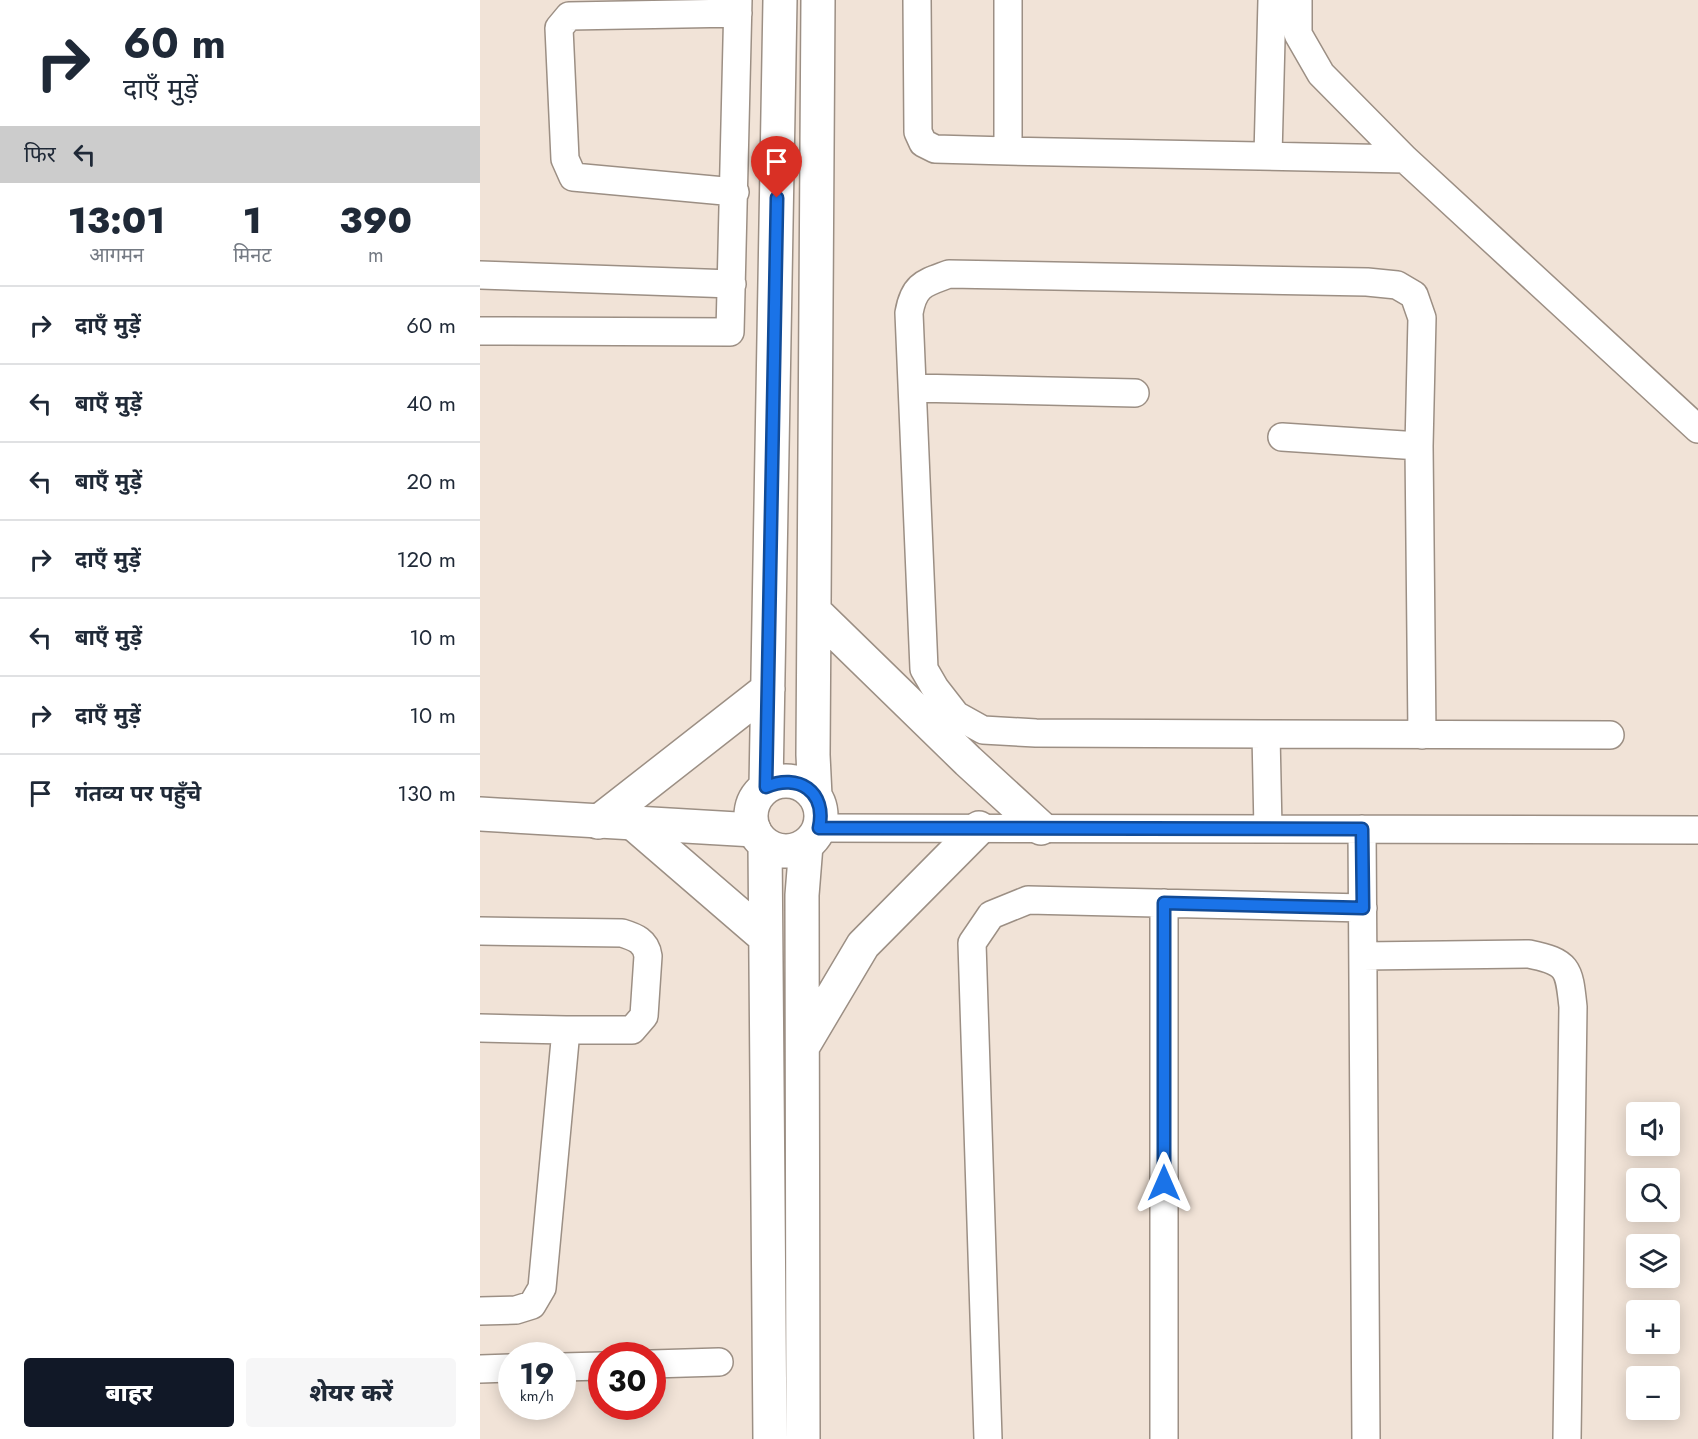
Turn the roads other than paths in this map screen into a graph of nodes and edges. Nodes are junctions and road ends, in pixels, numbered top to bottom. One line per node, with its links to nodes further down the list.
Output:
1 (780, 0): 21 (main road)
2 (818, 0): 20 (main road)
3 (917, 0): 8 (street)
4 (1008, 0): 8 (street)
5 (1272, 0): 9 (street)
6 (1298, 0): 10 (street)
7 (738, 6): 11 (street); 11 (street)
8 (1008, 151): 9 (street)
9 (1268, 156): 10 (street)
10 (1405, 159): 17 (street)
11 (735, 192): 13 (street)
12 (480, 275): 13 (street)
13 (732, 284): 14 (street)
14 (480, 331)
15 (913, 388): 16 (street); 19 (street); 22 (street)
16 (1136, 393)
17 (1698, 429)
18 (1282, 437): 19 (street)
19 (1419, 446): 23 (street)
20 (814, 611): 28 (main road); 31 (main road)
21 (768, 689): 25 (main road); 27 (main road)
22 (1266, 734): 23 (street); 32 (street)
23 (1422, 735): 24 (street)
24 (1610, 735)
25 (766, 787): 28 (main road); 35 (main road)
26 (480, 814): 27 (main road)
27 (598, 822): 29 (main road)
28 (814, 823): 30 (street); 35 (main road); 43 (main road)
29 (634, 824): 35 (main road); 39 (main road)
30 (979, 828): 31 (street); 43 (main road)
31 (1041, 828): 32 (street)
32 (1268, 829): 33 (street)
33 (1362, 829): 34 (street); 37 (street)
34 (1698, 830)
35 (759, 837): 39 (main road)
36 (1164, 903): 37 (street); 51 (street); 52 (street)
37 (1363, 908): 40 (street)
38 (480, 931): 42 (street)
39 (765, 938): 49 (main road)
40 (1363, 956): 53 (street); 54 (street)
41 (480, 1028): 42 (street)
42 (566, 1030): 44 (street)
43 (802, 1046): 50 (main road)
44 (480, 1311)
45 (719, 1362): 46 (street)
46 (666, 1364)
47 (498, 1369): 48 (street)
48 (480, 1370)
49 (770, 1439)
50 (803, 1439)
51 (988, 1439)
52 (1164, 1439)
53 (1366, 1439)
54 (1567, 1439)

